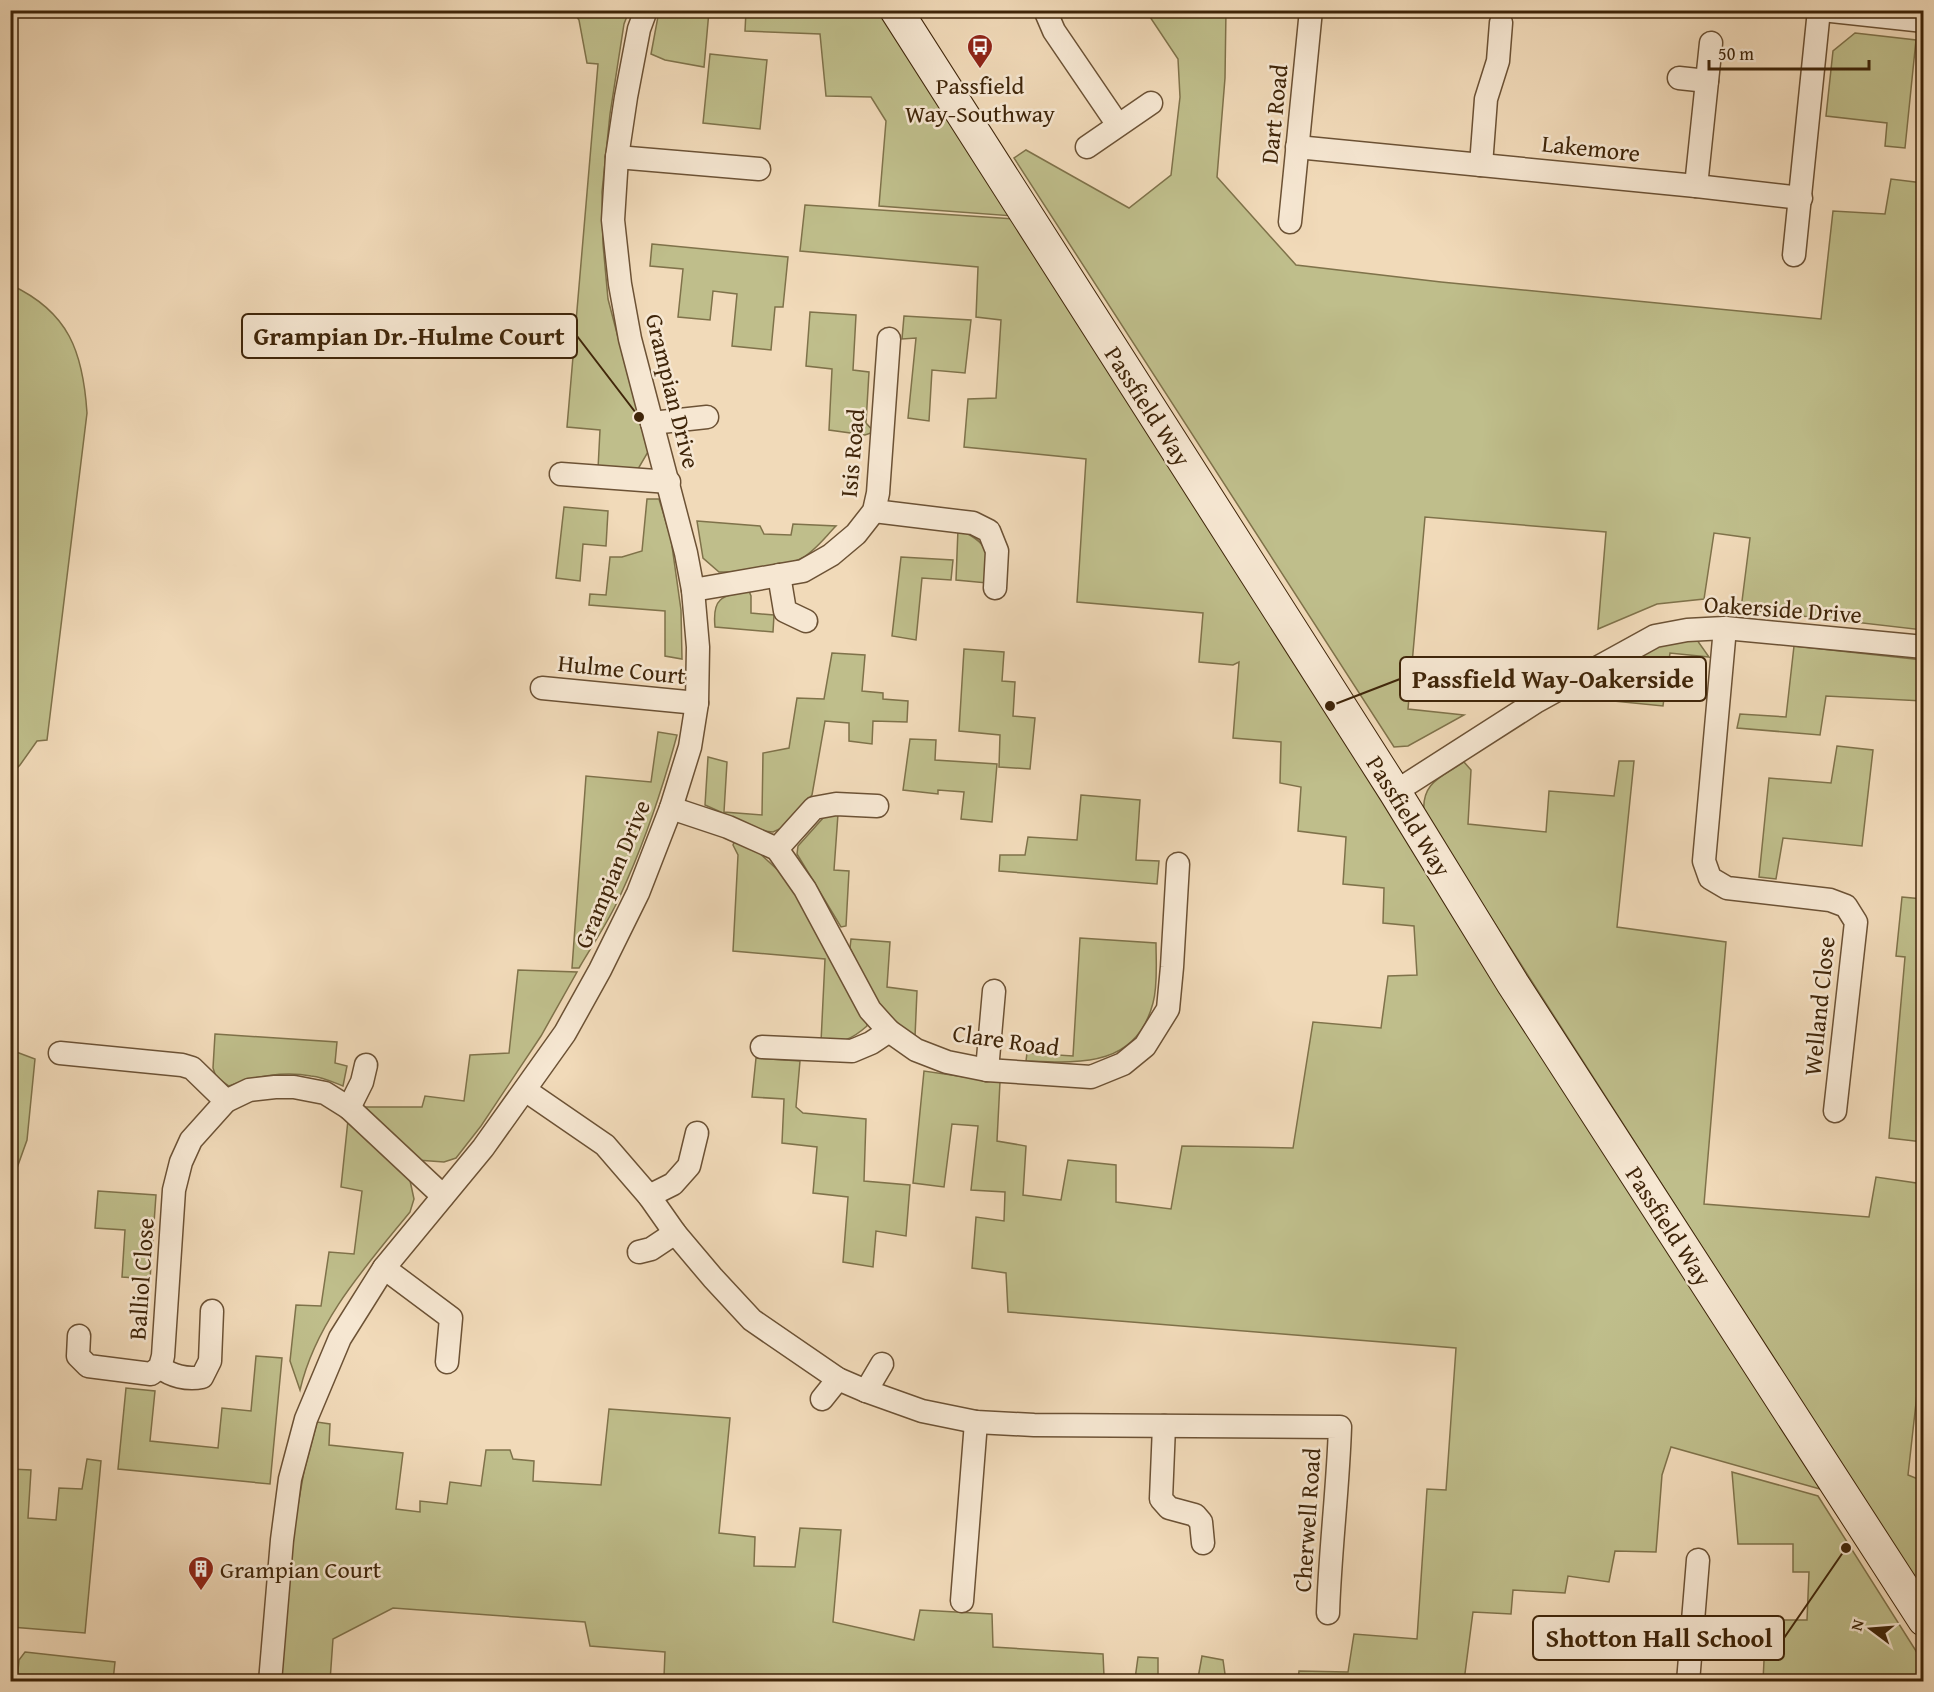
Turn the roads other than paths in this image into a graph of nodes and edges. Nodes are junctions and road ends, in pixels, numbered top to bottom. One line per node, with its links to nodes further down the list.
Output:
1 (646, 10): 15 (street, Grampian Drive)
2 (896, 10): 36 (street, Passfield Way)
3 (1045, 10): 12 (street)
4 (1311, 10): 14 (street, Dart Road)
5 (1820, 10): 6 (street); 19 (street)
6 (1923, 21)
7 (1502, 23): 16 (street)
8 (1711, 44): 10 (street)
9 (1679, 78): 10 (street)
10 (1707, 81): 18 (street)
11 (1151, 103): 12 (street)
12 (1118, 125): 13 (street)
13 (1087, 147)
14 (1297, 147): 16 (street, Lakemore); 20 (street, Dart Road)
15 (617, 157): 17 (street); 24 (street, Grampian Drive)
16 (1480, 165): 18 (street, Lakemore)
17 (759, 169)
18 (1696, 186): 19 (street, Lakemore)
19 (1801, 198): 21 (street)
20 (1290, 222)
21 (1794, 255)
22 (888, 339): 27 (street, Isis Road)
23 (707, 417): 24 (street)
24 (652, 423): 26 (street, Grampian Drive)
25 (561, 474): 26 (street)
26 (669, 482): 30 (street, Grampian Drive)
27 (874, 511): 28 (street, Isis Road); 29 (street)
28 (779, 575): 30 (street, Isis Road); 31 (street)
29 (995, 588)
30 (693, 590): 35 (street, Grampian Drive)
31 (806, 621)
32 (1725, 628): 33 (street, Oakerside Drive); 36 (street, Oakerside Drive); 50 (street, Welland Close)
33 (1923, 647)
34 (542, 688): 35 (street, Hulme Court)
35 (697, 703): 38 (street, Grampian Drive)
36 (1395, 792): 71 (street, Passfield Way)
37 (877, 806): 39 (street)
38 (671, 808): 39 (street); 47 (street, Grampian Drive)
39 (777, 849): 42 (street, Clare Road)
40 (1178, 864): 46 (street, Clare Road)
41 (994, 991): 46 (street)
42 (889, 1031): 43 (street); 46 (street, Clare Road)
43 (762, 1047)
44 (60, 1053): 48 (street)
45 (366, 1065): 49 (street)
46 (987, 1070)
47 (525, 1090): 52 (street, Cherwell Road); 53 (street, Grampian Drive)
48 (226, 1101): 49 (street, Balliol Close); 61 (street, Balliol Close)
49 (349, 1108): 53 (street, Balliol Close)
50 (1835, 1111)
51 (697, 1133): 52 (street)
52 (649, 1196): 54 (street, Cherwell Road)
53 (443, 1197): 56 (street, Grampian Drive)
54 (675, 1233): 55 (street); 62 (street, Cherwell Road)
55 (639, 1252)
56 (384, 1268): 59 (street); 72 (street, Grampian Drive)
57 (212, 1311): 61 (street)
58 (79, 1336): 61 (street, Balliol Close)
59 (447, 1362)
60 (882, 1364): 63 (street)
61 (160, 1367)
62 (838, 1379): 63 (street, Cherwell Road); 64 (street)
63 (866, 1391): 65 (street, Cherwell Road)
64 (822, 1399)
65 (976, 1422): 66 (street, Cherwell Road); 69 (street)
66 (1164, 1426): 67 (street); 70 (street, Cherwell Road)
67 (1203, 1544)
68 (1698, 1560): 73 (street)
69 (962, 1601)
70 (1328, 1613)
71 (1923, 1620)
72 (270, 1682)
73 (1688, 1682)

